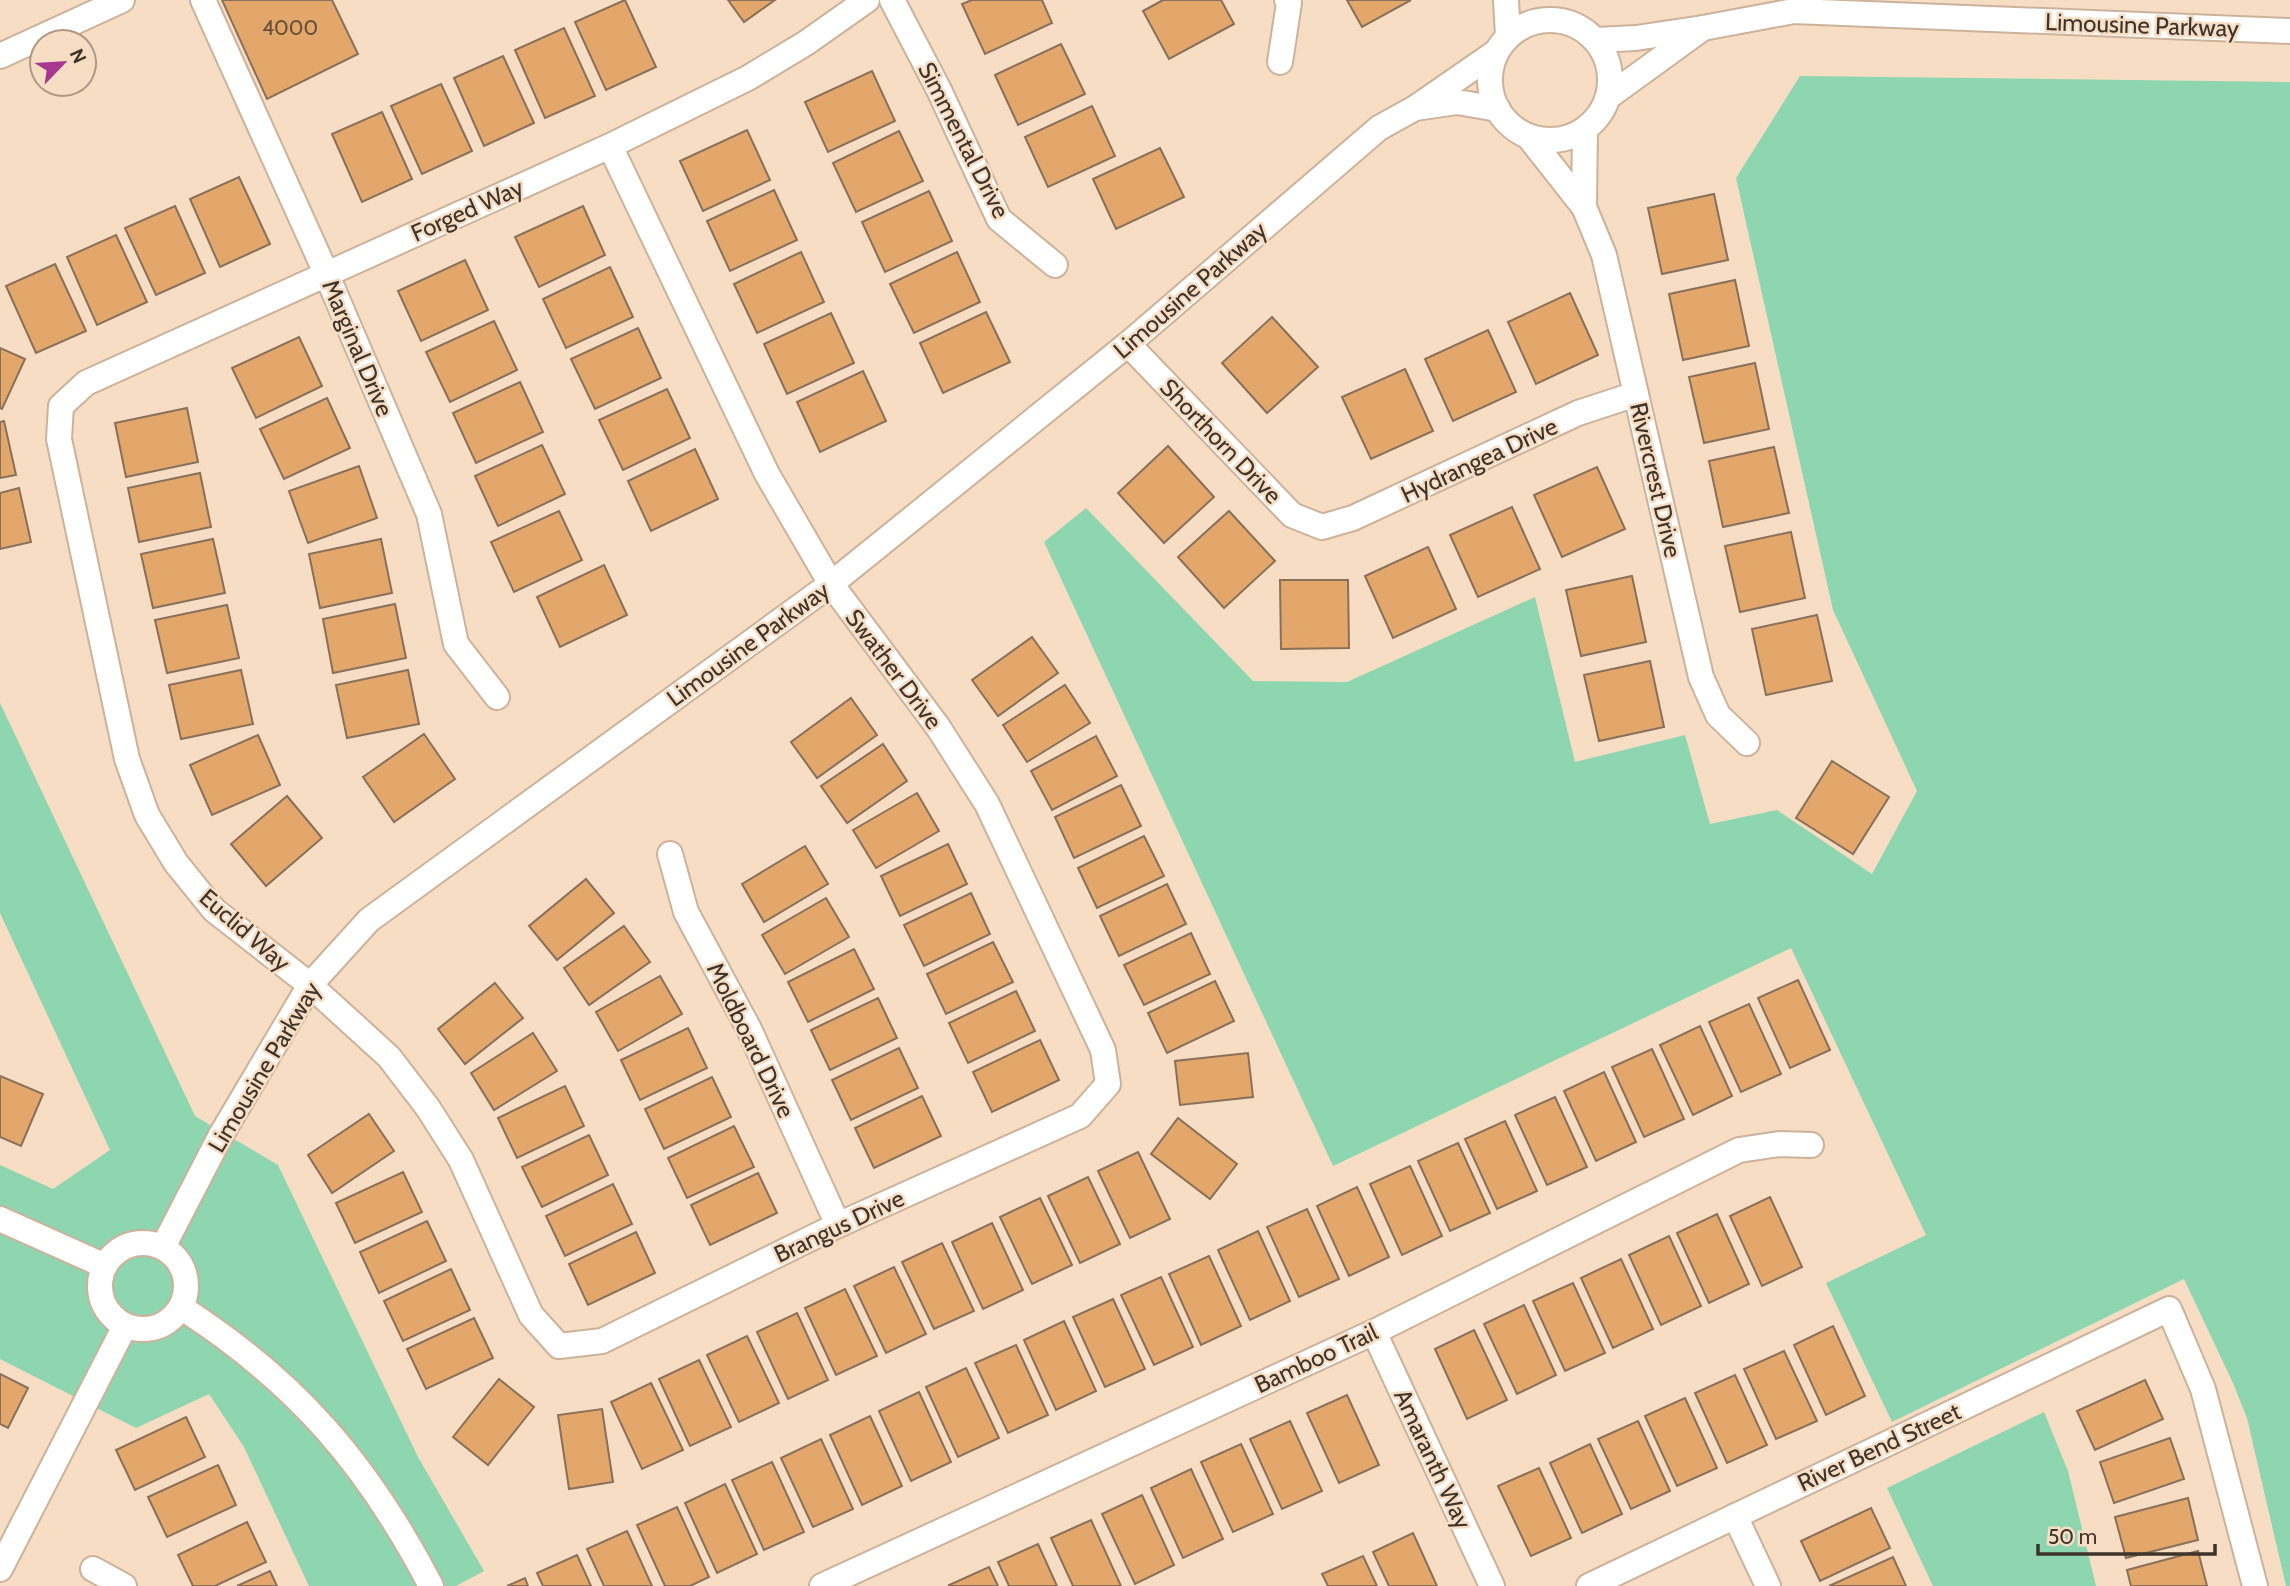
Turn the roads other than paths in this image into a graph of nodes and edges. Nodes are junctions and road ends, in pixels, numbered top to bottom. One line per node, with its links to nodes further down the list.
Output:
1 (121, 0): 14 (street)
2 (203, 0): 24 (street, Marginal Drive)
3 (867, 0): 21 (street, Forged Way)
4 (892, 0): 23 (street, Simmental Drive)
5 (1287, 0): 15 (street)
6 (1506, 0): 13 (street)
7 (1543, 0): 9 (street)
8 (1794, 5): 10 (street, Limousine Parkway); 11 (street, Limousine Parkway)
9 (1562, 20): 12 (street); 13 (street)
10 (1703, 27): 12 (street, Limousine Parkway); 16 (street, Limousine Parkway)
11 (2290, 31)
12 (1596, 40): 16 (street)
13 (1502, 44): 17 (street, Limousine Parkway); 18 (street)
14 (0, 56)
15 (1280, 62)
16 (1608, 97): 19 (street)
17 (1415, 108): 18 (street, Limousine Parkway); 25 (street, Limousine Parkway)
18 (1497, 109): 20 (street)
19 (1585, 129): 20 (street); 22 (street, Rivercrest Drive)
20 (1528, 136): 22 (street, Rivercrest Drive)
21 (610, 146): 24 (street, Forged Way); 29 (street, Swather Drive)
22 (1584, 207): 26 (street, Rivercrest Drive)
23 (1055, 265)
24 (327, 273): 27 (street, Forged Way); 30 (street, Marginal Drive)
25 (1128, 344): 28 (street, Shorthorn Drive); 29 (street, Limousine Parkway)
26 (1636, 394): 28 (street, Hydrangea Drive); 31 (street, Rivercrest Drive)
27 (61, 406): 33 (street, Euclid Way)
28 (1322, 527)
29 (831, 584): 33 (street, Limousine Parkway); 34 (street, Swather Drive)
30 (497, 696)
31 (1747, 743)
32 (670, 854): 37 (street, Moldboard Drive)
33 (310, 985): 38 (street, Limousine Parkway); 43 (street, Euclid Way)
34 (1108, 1084): 37 (street, Brangus Drive)
35 (1811, 1145): 42 (street, Bamboo Trail)
36 (0, 1219): 39 (street)
37 (838, 1225): 43 (street, Brangus Drive)
38 (163, 1247): 39 (street); 40 (street)
39 (105, 1266): 41 (street)
40 (182, 1308): 41 (street); 48 (street)
41 (125, 1326): 45 (street)
42 (1374, 1332): 49 (street, Bamboo Trail); 50 (street, Amaranth Way)
43 (559, 1346)
44 (1735, 1516): 51 (street, River Bend Street); 52 (street); 53 (street, River Bend Street)
45 (0, 1569)
46 (93, 1569): 47 (street)
47 (124, 1586)
48 (431, 1586)
49 (822, 1586)
50 (1492, 1586)
51 (1588, 1586)
52 (1768, 1586)
53 (2255, 1586)

